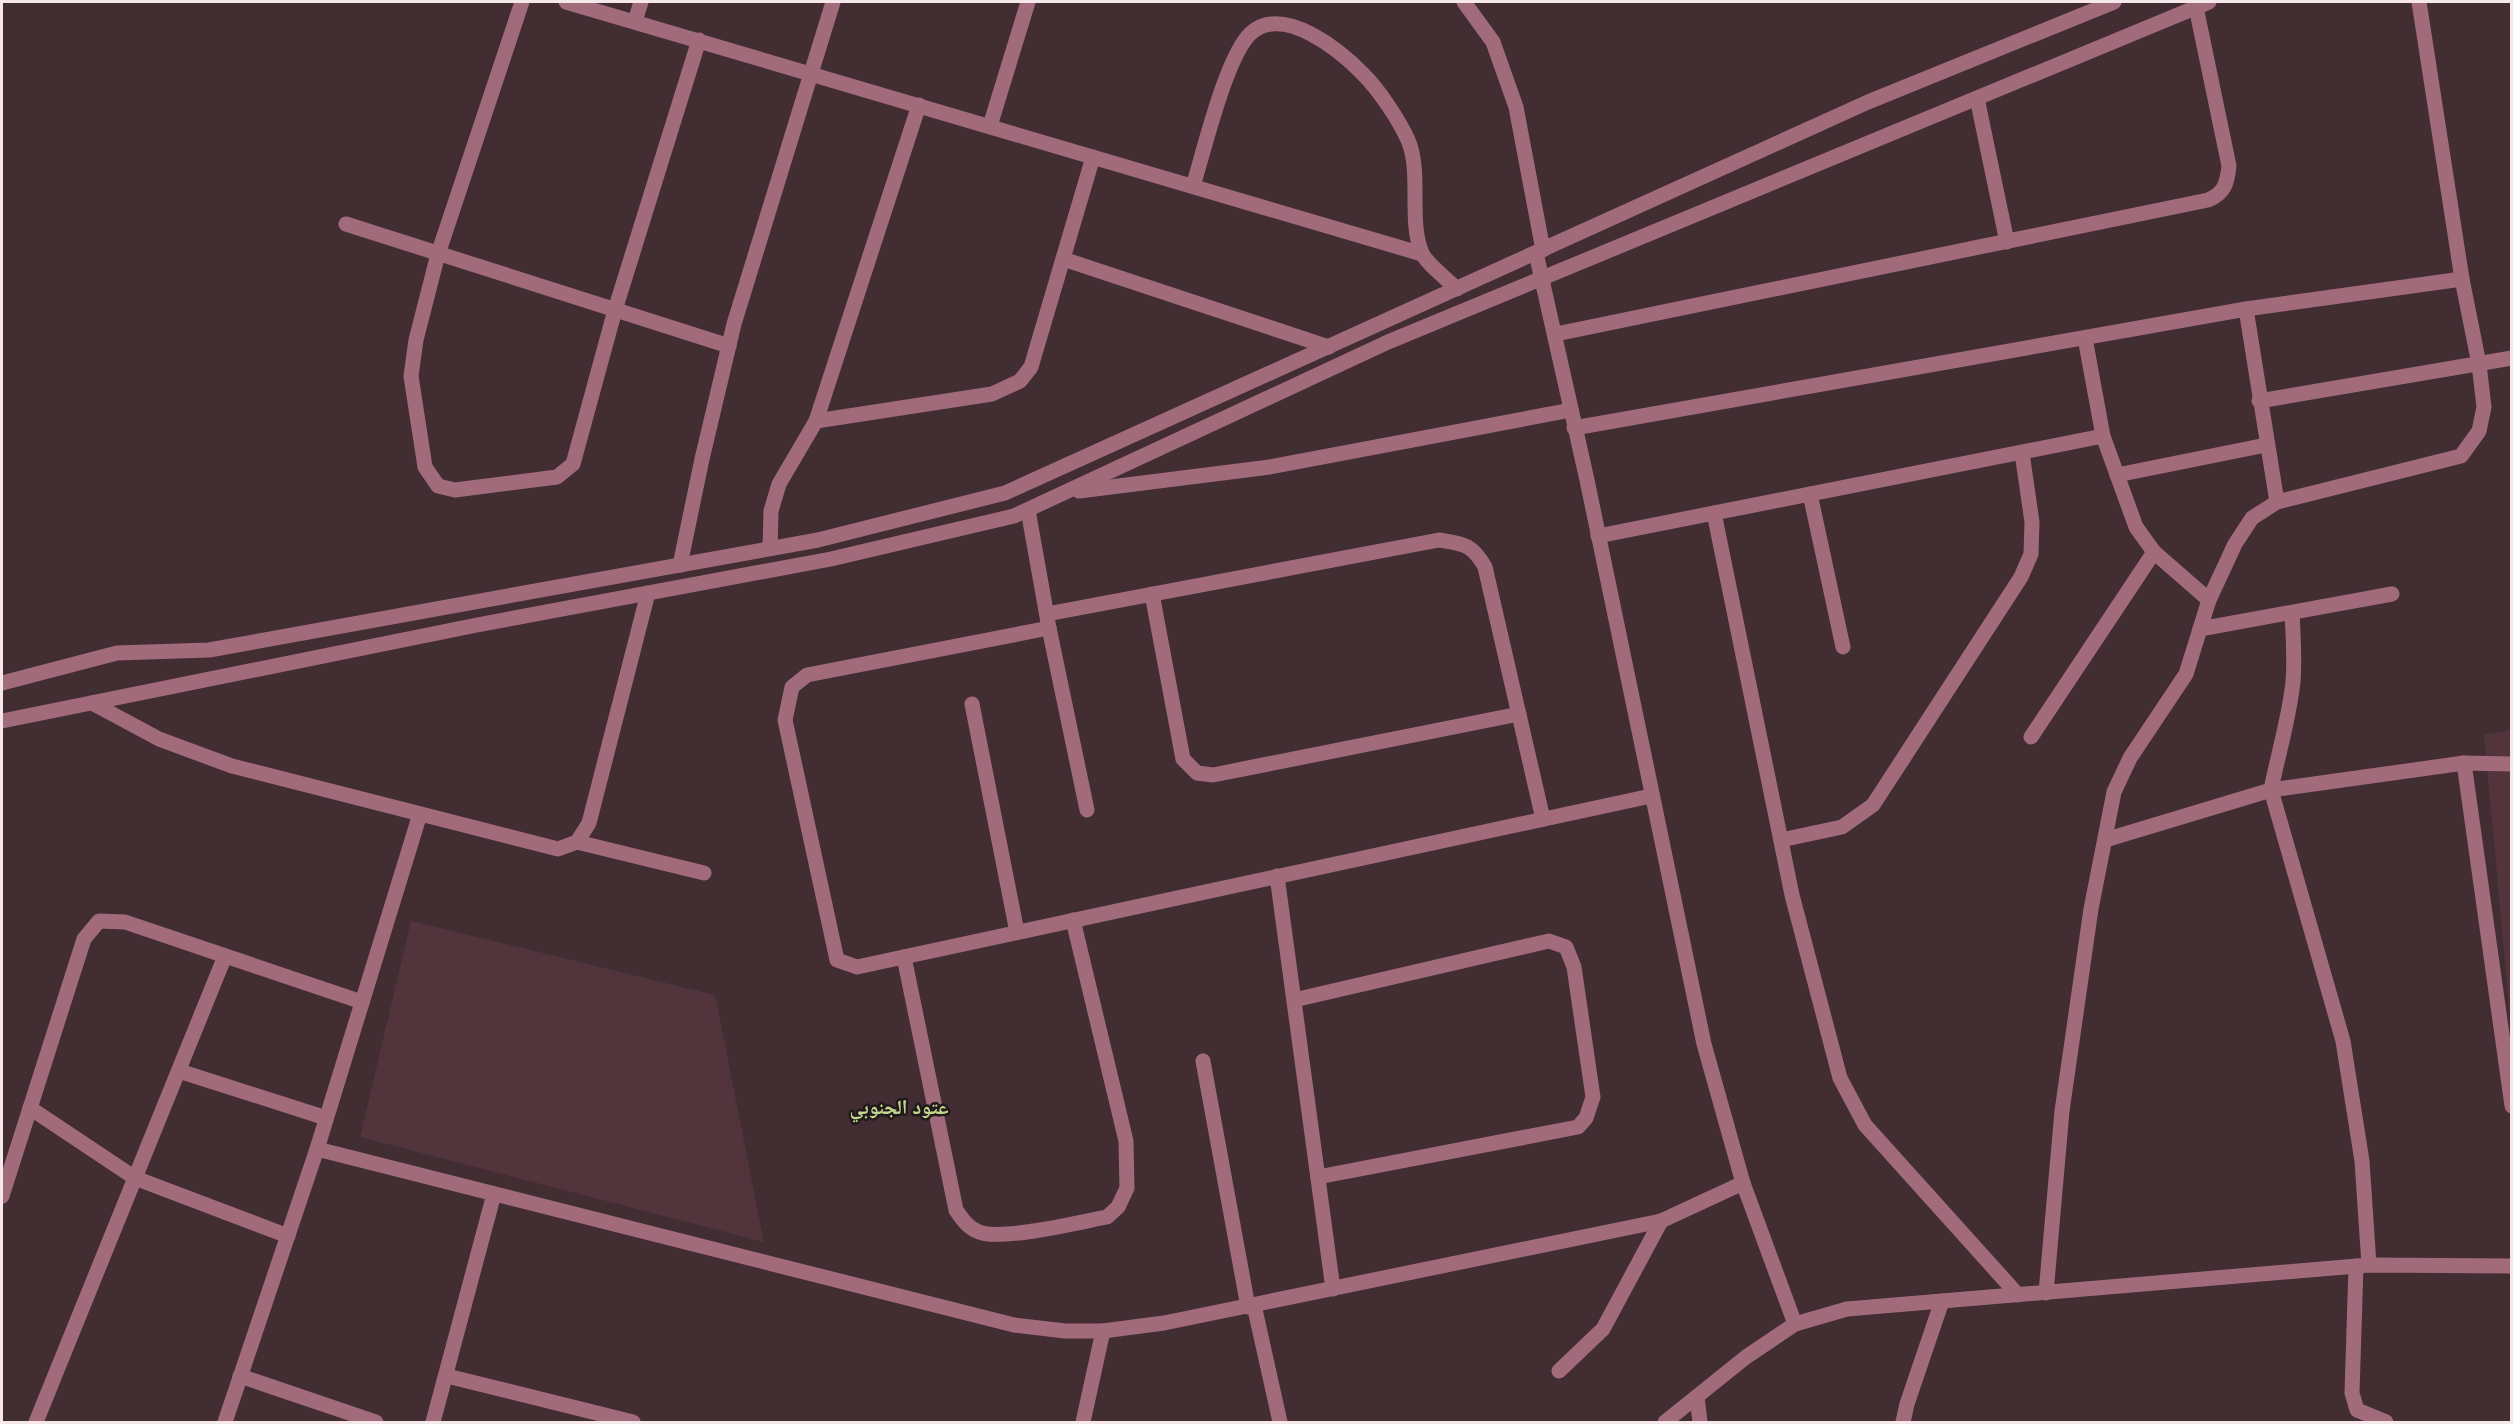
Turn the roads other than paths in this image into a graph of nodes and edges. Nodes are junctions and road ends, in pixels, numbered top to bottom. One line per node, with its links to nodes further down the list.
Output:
1 (522, 2): 21 (street)
2 (566, 2): 10 (street)
3 (641, 2): 10 (street)
4 (832, 2): 12 (street)
5 (1028, 2): 15 (street)
6 (1464, 2): 20 (street)
7 (2114, 2): 20 (street)
8 (2419, 2): 25 (street)
9 (2203, 4): 13 (street); 19 (street)
10 (635, 21): 11 (street)
11 (699, 40): 12 (street); 28 (street)
12 (812, 74): 14 (street); 31 (street)
13 (1977, 98): 19 (street); 24 (street)
14 (919, 105): 15 (street); 37 (street)
15 (990, 126): 16 (street)
16 (1093, 157): 17 (street); 23 (street)
17 (1193, 186): 22 (street); 22 (street)
18 (346, 224): 21 (street)
19 (2007, 242): 29 (street)
20 (1540, 251): 24 (street); 26 (street)
21 (438, 254): 28 (street); 28 (street)
22 (1422, 254): 26 (street)
23 (1063, 259): 32 (street); 37 (street)
24 (1544, 277): 29 (street); 43 (street)
25 (2462, 279): 27 (street); 34 (street)
26 (1456, 289): 32 (street)
27 (2246, 309): 30 (street); 35 (street)
28 (615, 310): 31 (street)
29 (1556, 334): 36 (street)
30 (2085, 338): 38 (street); 39 (street)
31 (729, 346): 51 (street)
32 (1329, 346): 49 (street)
33 (2511, 358): 34 (street)
34 (2479, 364): 35 (street); 45 (street)
35 (2259, 401): 40 (street)
36 (1571, 411): 38 (street); 43 (street)
37 (816, 421): 49 (street)
38 (1574, 428): 48 (street)
39 (2103, 436): 41 (street); 42 (street)
40 (2266, 445): 42 (street); 45 (street)
41 (2022, 453): 44 (street); 73 (street)
42 (2117, 475): 50 (street)
43 (1064, 493): 46 (street)
44 (1810, 494): 47 (street); 59 (street)
45 (2277, 502): 55 (street)
46 (1028, 510): 52 (street); 57 (street)
47 (1714, 513): 48 (street); 73 (street)
48 (1598, 536): 69 (street)
49 (770, 548): 51 (street)
50 (2154, 552): 55 (street); 65 (street)
51 (680, 565): 60 (street)
52 (648, 594): 61 (street); 75 (street)
53 (1152, 594): 57 (street); 63 (street); 63 (street)
54 (2392, 594): 56 (street)
55 (2209, 600): 58 (street)
56 (2292, 613): 58 (street); 68 (street)
57 (1048, 621): 70 (street); 81 (street)
58 (2200, 629): 74 (street)
59 (1843, 647)
60 (2, 683)
61 (92, 703): 64 (street); 71 (street)
62 (972, 704): 79 (street)
63 (1519, 714): 72 (street)
64 (2, 721)
65 (2031, 737)
66 (2464, 763): 67 (street); 68 (street); 86 (street)
67 (2511, 764)
68 (2271, 790): 74 (street); 97 (street)
69 (1651, 796): 72 (street); 92 (street)
70 (1087, 810)
71 (420, 814): 75 (street); 83 (street)
72 (1543, 819): 77 (street)
73 (1781, 840): 101 (street)
74 (2105, 840): 100 (street)
75 (577, 842): 76 (street)
76 (704, 873)
77 (1277, 876): 78 (street); 82 (street)
78 (1073, 920): 79 (street); 81 (street)
79 (1017, 932): 81 (street)
80 (225, 956): 83 (street); 85 (street); 87 (street)
81 (904, 957)
82 (1294, 1000): 90 (street); 90 (street)
83 (362, 1002): 88 (street)
84 (1203, 1061): 103 (street)
85 (179, 1071): 88 (street); 91 (street)
86 (2511, 1106)
87 (30, 1108): 91 (street); 94 (street)
88 (327, 1118): 89 (street)
89 (317, 1149): 93 (street); 96 (street)
90 (1318, 1177): 99 (street)
91 (135, 1178): 96 (street); 110 (street)
92 (1743, 1183): 95 (street); 104 (street)
93 (495, 1194): 105 (street); 108 (street)
94 (2, 1196)
95 (1661, 1221): 99 (street); 106 (street)
96 (288, 1236): 107 (street)
97 (2362, 1266): 98 (street); 100 (street); 120 (street)
98 (2511, 1266)
99 (1333, 1289): 103 (street)
100 (2046, 1293): 101 (street)
101 (2018, 1295): 102 (street)
102 (1942, 1301): 104 (street); 119 (street)
103 (1251, 1306): 105 (street); 116 (street)
104 (1795, 1324): 109 (street)
105 (1103, 1331): 115 (street)
106 (1559, 1371)
107 (240, 1376): 111 (street); 112 (street)
108 (447, 1376): 113 (street); 114 (street)
109 (1697, 1396): 117 (street); 118 (street)
110 (36, 1422)
111 (225, 1422)
112 (376, 1422)
113 (433, 1422)
114 (633, 1422)
115 (1083, 1422)
116 (1280, 1422)
117 (1665, 1422)
118 (1700, 1422)
119 (1904, 1422)
120 (2386, 1422)

